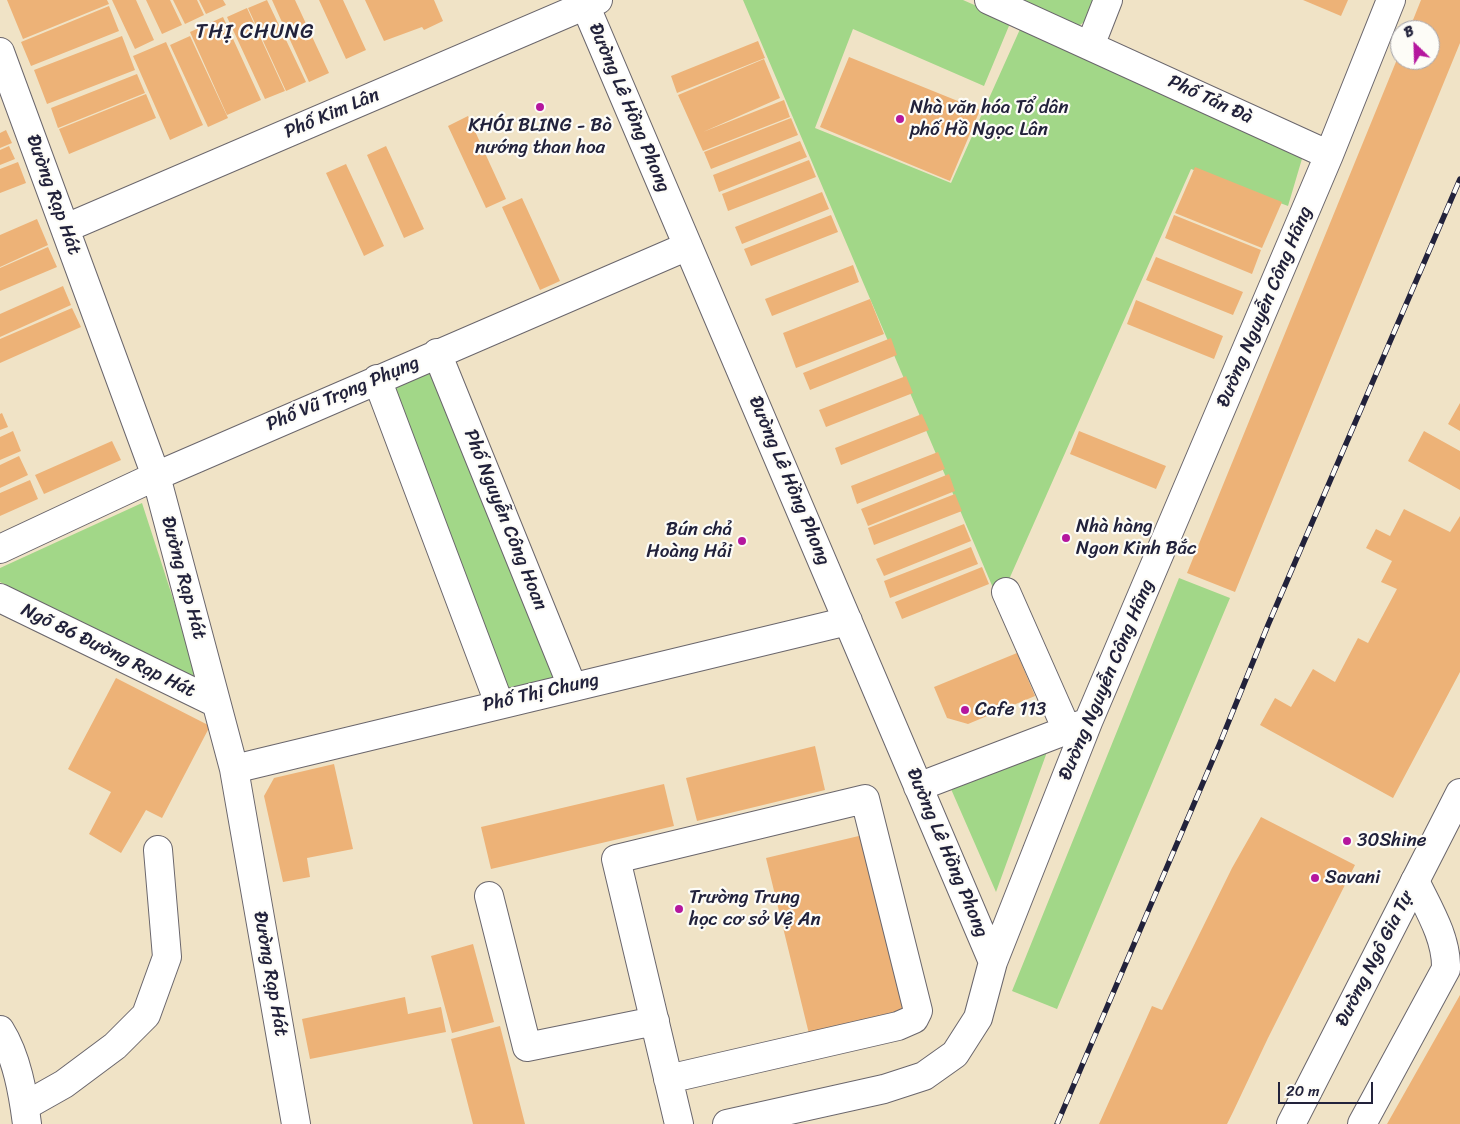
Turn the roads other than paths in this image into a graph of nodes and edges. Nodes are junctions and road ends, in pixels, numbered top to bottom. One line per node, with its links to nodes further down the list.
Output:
1 (989, 0): 5 (street, Phố Tản Đà)
2 (1108, 0): 5 (street)
3 (1392, 0): 7 (street, Đường Nguyễn Công Hãng)
4 (589, 2): 8 (street, Phố Kim Lân); 9 (street, Đường Lê Hồng Phong)
5 (1090, 46): 7 (street, Phố Tản Đà)
6 (0, 52): 8 (street, Đường Rạp Hát)
7 (1329, 155): 20 (street, Đường Nguyễn Công Hãng)
8 (66, 228): 12 (street, Đường Rạp Hát)
9 (688, 246): 10 (street, Phố Vũ Trọng Phụng); 16 (street, Đường Lê Hồng Phong)
10 (437, 354): 11 (street, Phố Vũ Trọng Phụng); 17 (street, Phố Nguyễn Công Hoan)
11 (377, 379): 12 (street, Phố Vũ Trọng Phụng); 19 (street)
12 (156, 476): 13 (street, Phố Vũ Trọng Phụng); 18 (street, Đường Rạp Hát)
13 (0, 549)
14 (1006, 592): 20 (street)
15 (0, 598): 18 (street, Ngõ 86 Đường Rạp Hát)
16 (848, 621): 17 (street, Phố Thị Chung); 22 (street, Đường Lê Hồng Phong)
17 (572, 686): 19 (street, Phố Thị Chung)
18 (216, 703): 21 (street, Đường Rạp Hát)
19 (499, 703): 21 (street, Phố Thị Chung)
20 (1077, 726): 22 (street); 27 (street, Đường Nguyễn Công Hãng)
21 (234, 769): 33 (street, Đường Rạp Hát)
22 (918, 786): 27 (street, Đường Lê Hồng Phong)
23 (1460, 793): 25 (street, Đường Ngô Gia Tự)
24 (158, 850): 31 (street)
25 (1415, 881): 36 (street, Đường Ngô Gia Tự); 37 (street)
26 (489, 896): 28 (street)
27 (993, 962): 32 (street, Đường Nguyễn Công Hãng)
28 (655, 1021): 30 (street); 30 (street)
29 (0, 1030): 31 (street)
30 (668, 1079): 34 (street)
31 (26, 1115)
32 (797, 1116): 35 (street, Đường Nguyễn Công Hãng)
33 (296, 1124)
34 (679, 1124)
35 (727, 1124)
36 (1291, 1124)
37 (1362, 1124)

